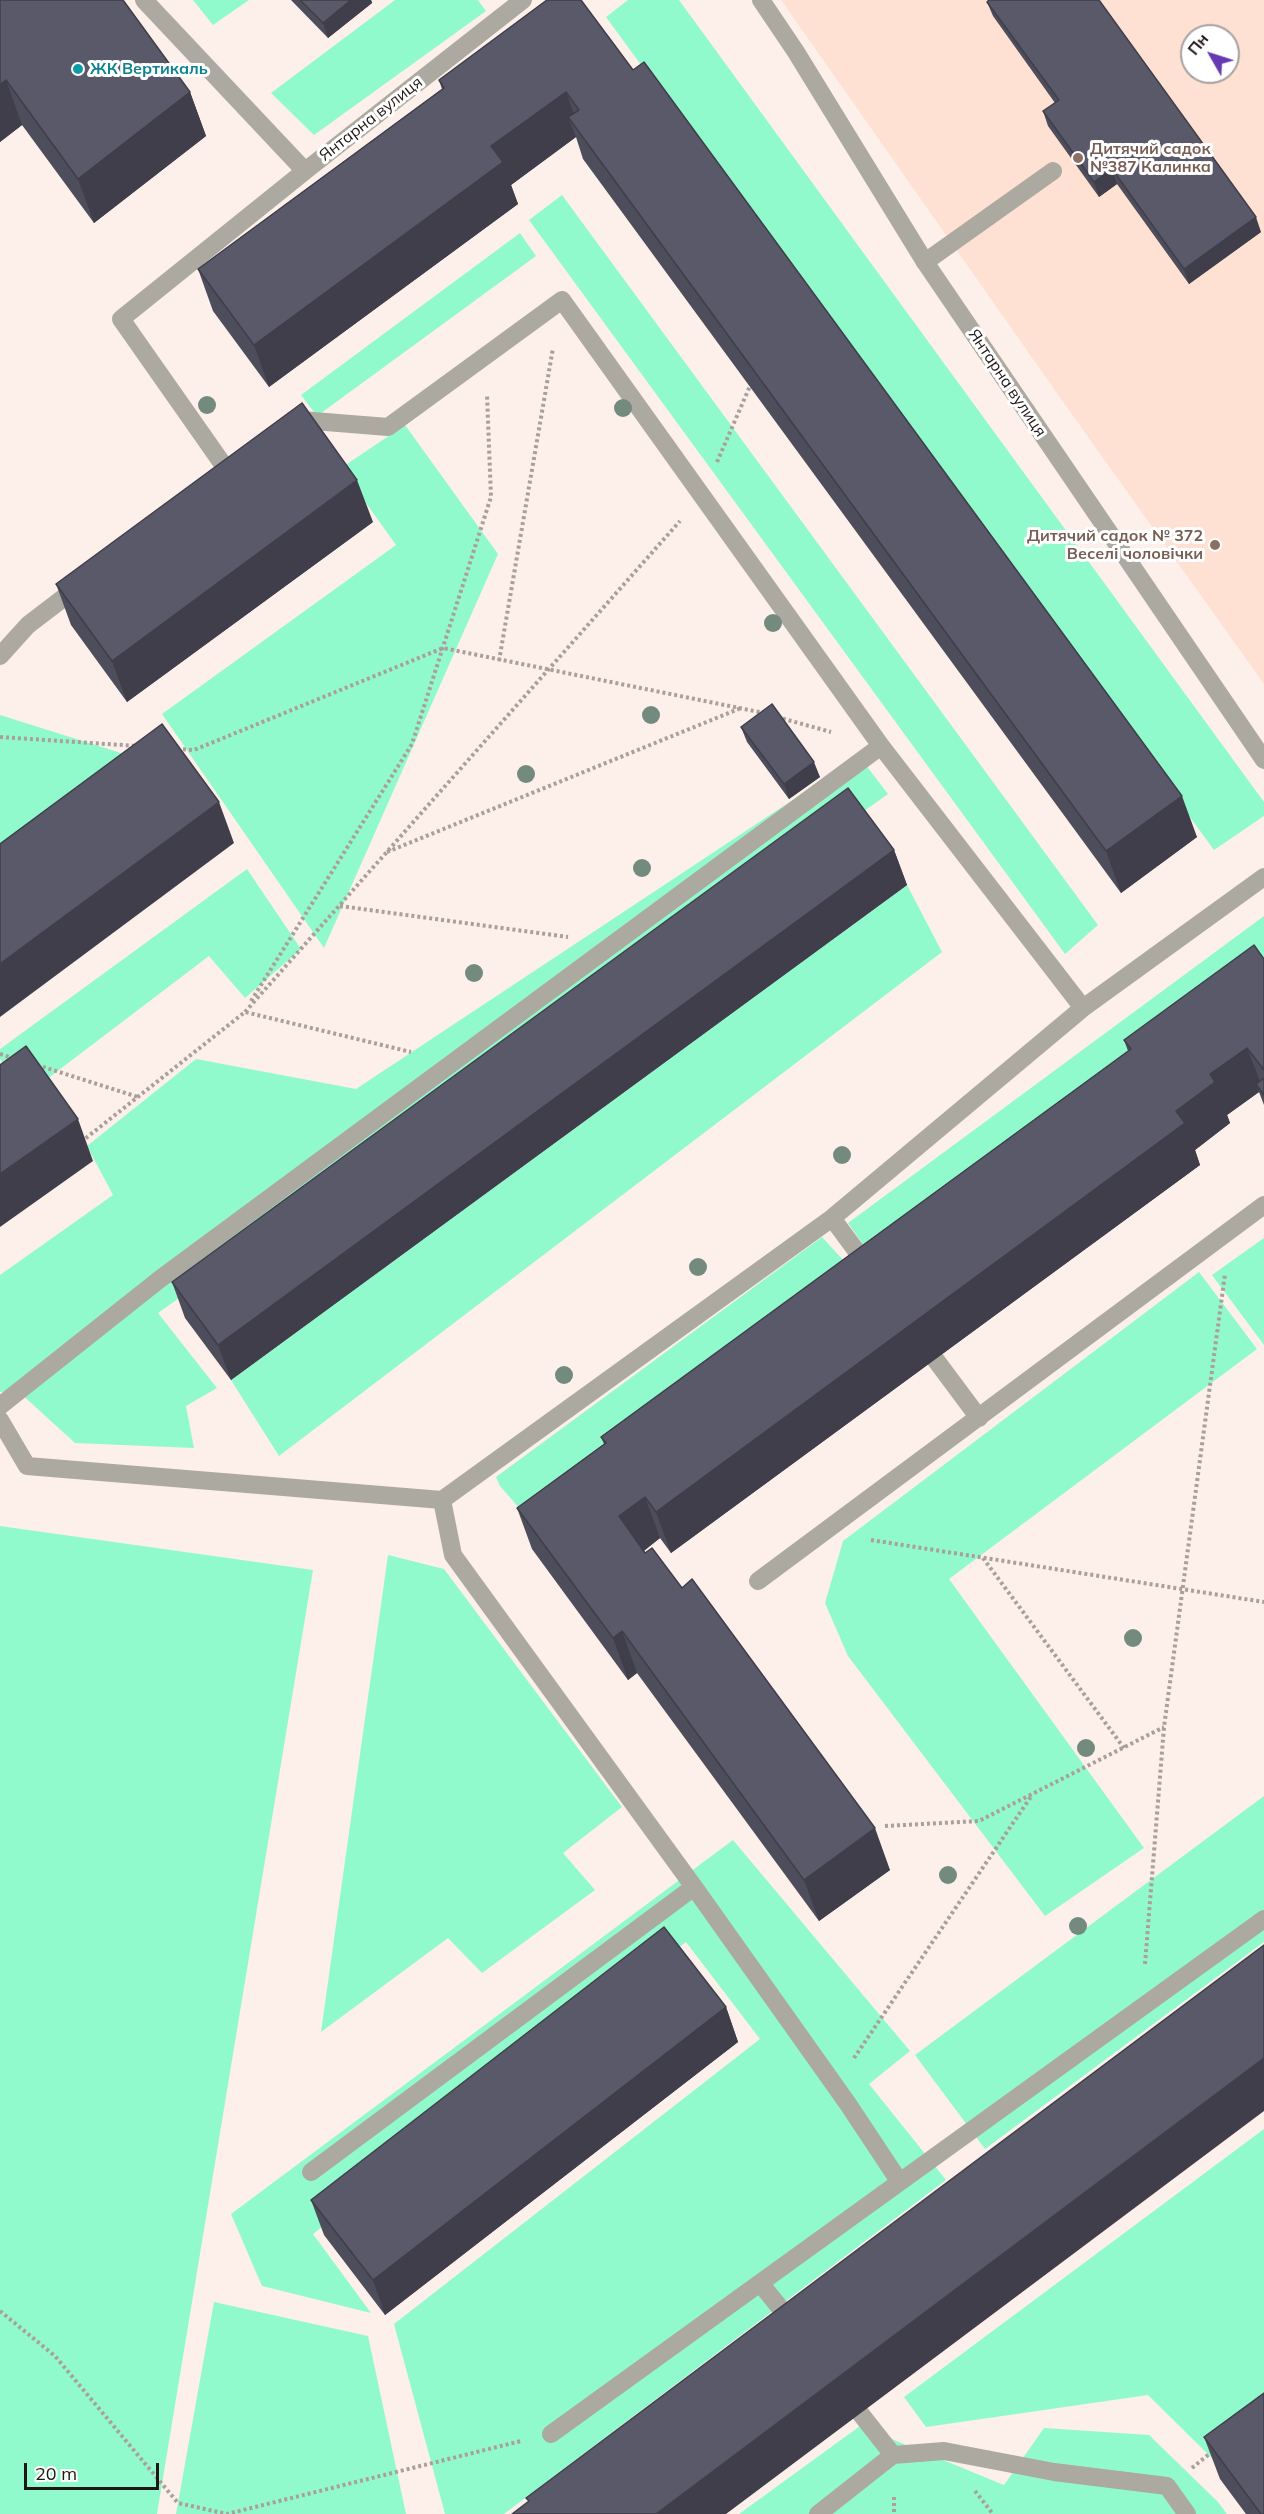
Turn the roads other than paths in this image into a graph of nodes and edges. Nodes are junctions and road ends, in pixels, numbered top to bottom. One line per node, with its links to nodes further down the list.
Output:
1 (144, 0): 4 (street, Янтарна вулиця)
2 (523, 0): 4 (street, Янтарна вулиця)
3 (761, 0): 6 (street, Янтарна вулиця)
4 (305, 171): 9 (street)
5 (1053, 171): 6 (street)
6 (925, 262): 14 (street, Янтарна вулиця)
7 (274, 440): 13 (street)
8 (256, 453): 9 (street)
9 (230, 473): 10 (street)
10 (211, 487)
11 (92, 576): 12 (street)
12 (0, 656)
13 (881, 746): 16 (street); 21 (street)
14 (1264, 760)
15 (1264, 877): 16 (street)
16 (1083, 1008): 18 (street)
17 (1264, 1205): 22 (street)
18 (832, 1218): 19 (street); 24 (street)
19 (881, 1284)
20 (935, 1359): 22 (street)
21 (0, 1406)
22 (979, 1418): 25 (street)
23 (0, 1420): 24 (street)
24 (442, 1500): 26 (street)
25 (758, 1581)
26 (694, 1887): 28 (street); 29 (street)
27 (1264, 1919): 29 (street)
28 (311, 2172)
29 (899, 2181): 30 (street)
30 (760, 2283): 31 (street); 33 (street)
31 (806, 2341)
32 (861, 2414): 34 (street)
33 (551, 2434)
34 (894, 2455): 35 (street); 36 (street)
35 (818, 2514)
36 (1187, 2514)

